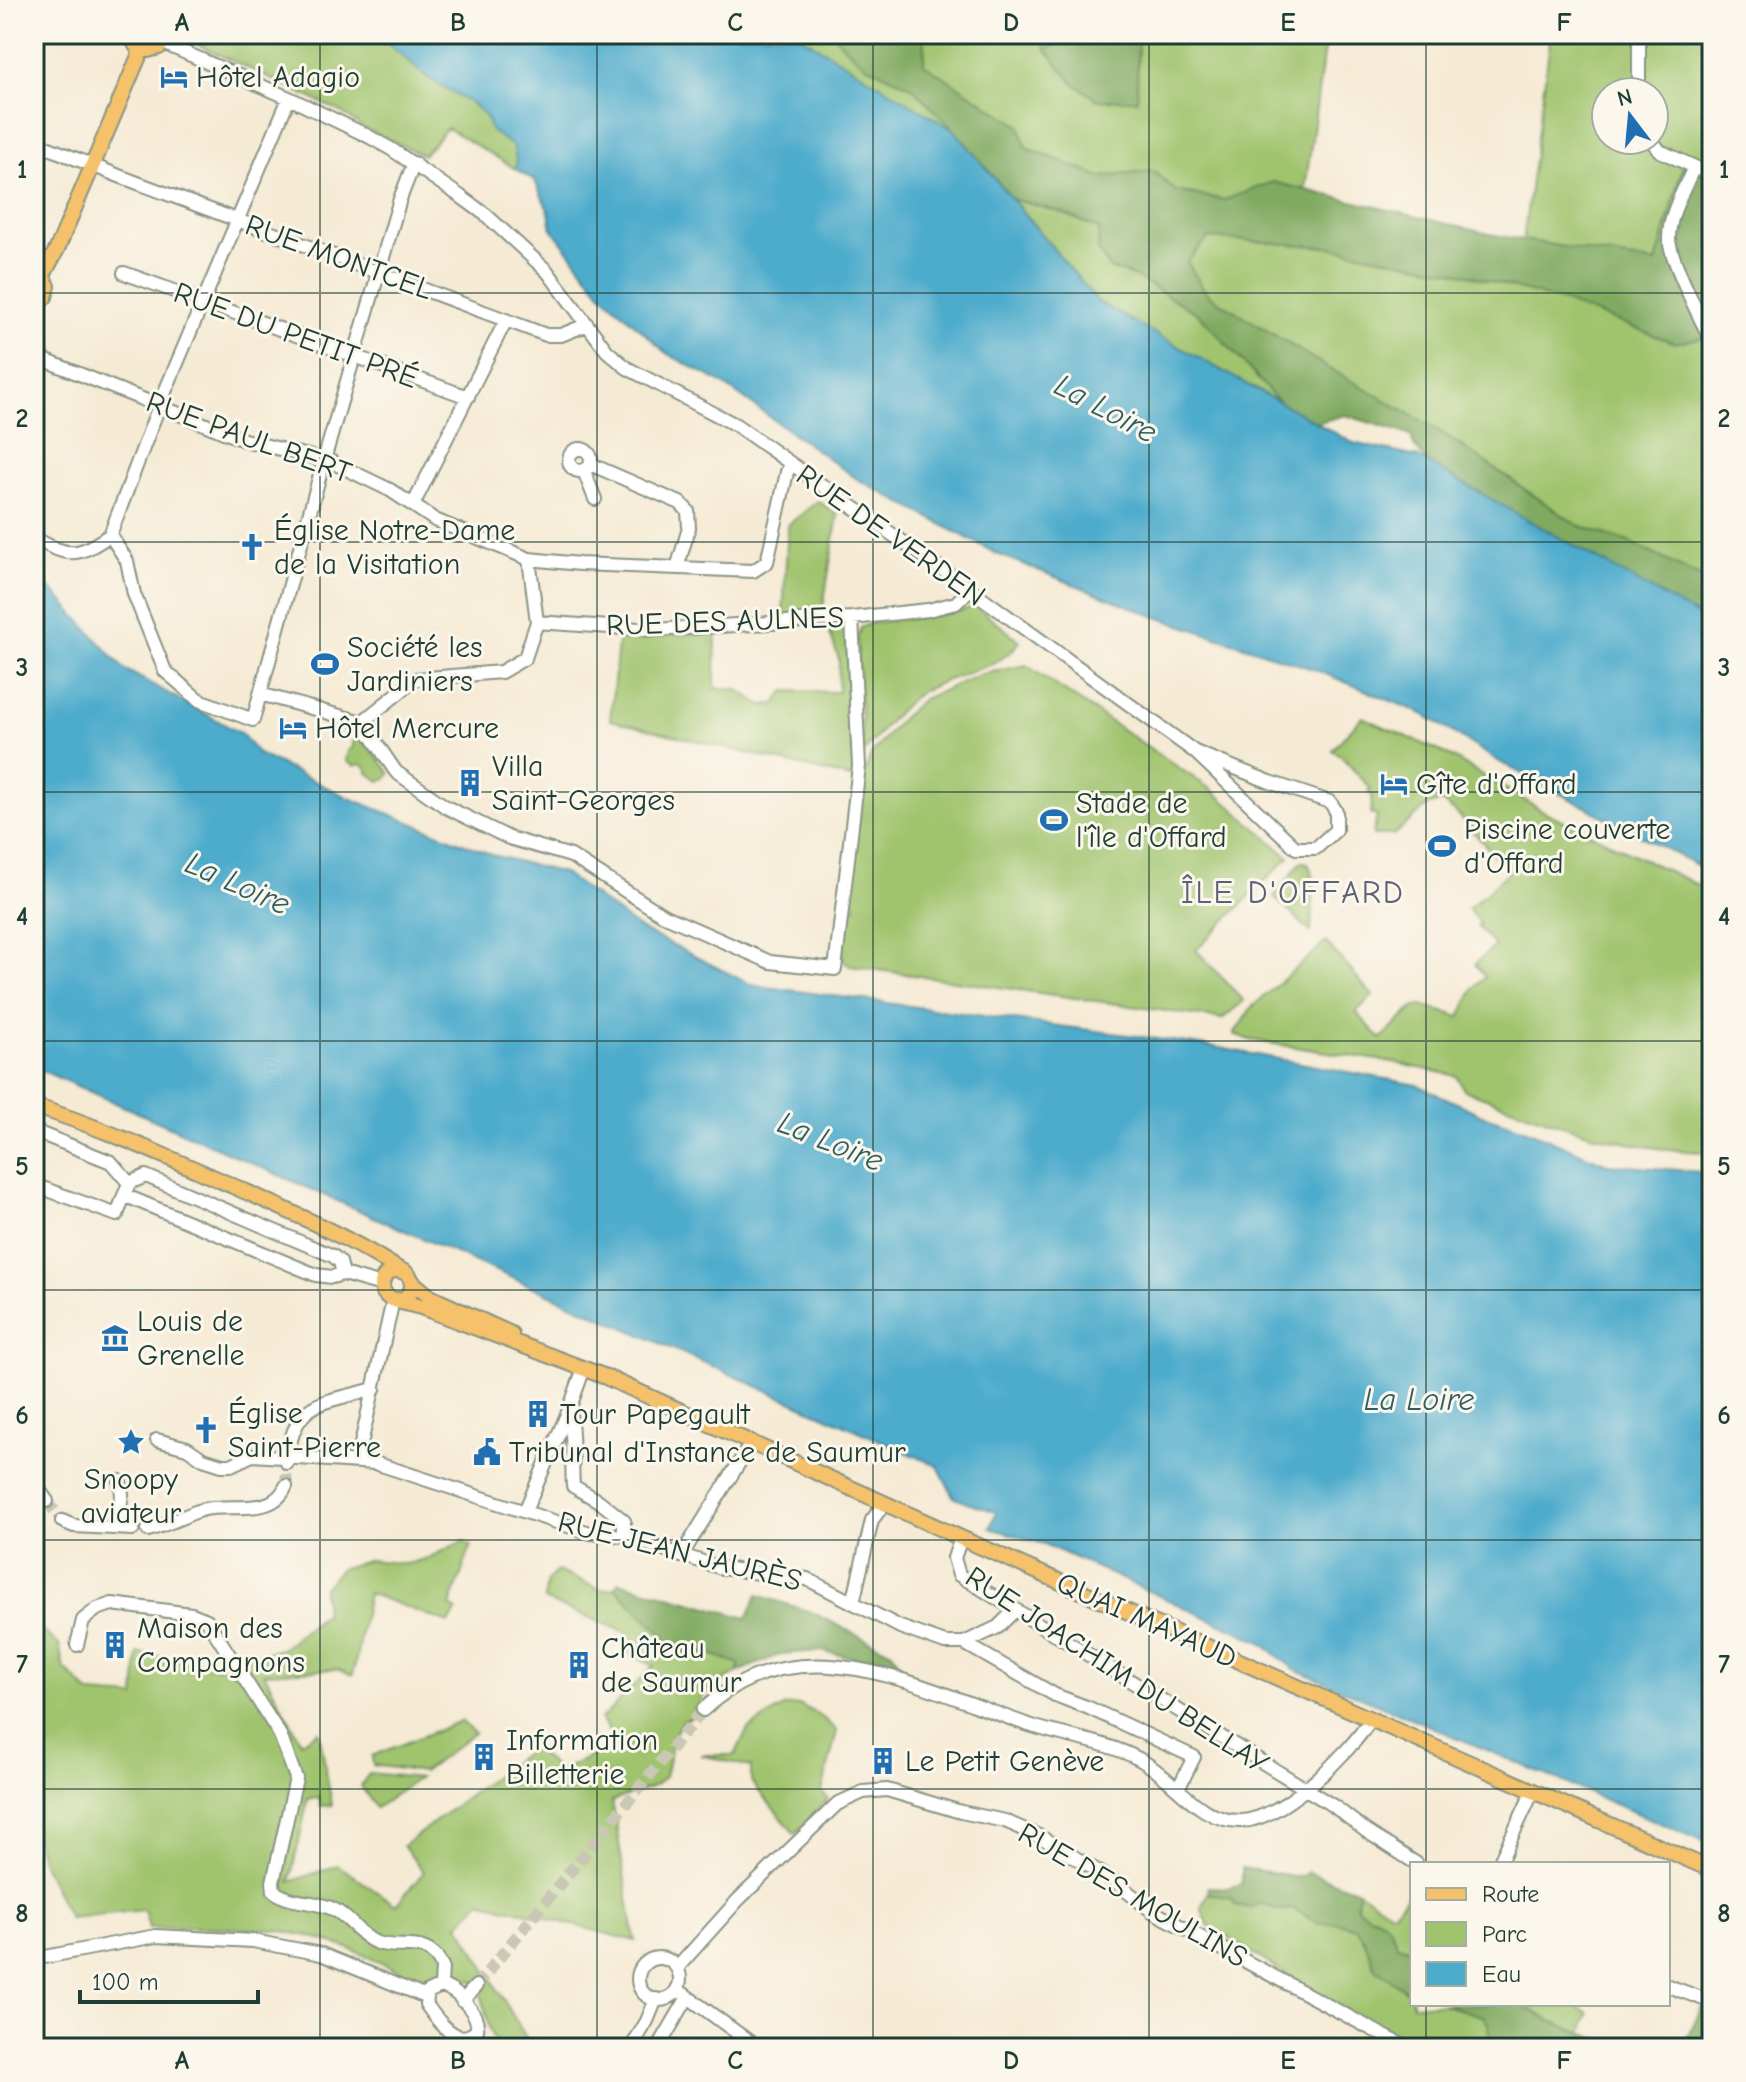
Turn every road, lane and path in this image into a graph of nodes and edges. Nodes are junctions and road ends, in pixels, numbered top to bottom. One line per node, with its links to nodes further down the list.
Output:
1 (130, 34): 4 (main road)
2 (1639, 34): 5 (street)
3 (165, 38): 4 (main road); 6 (street, RUE DE VERDEN)
4 (142, 49): 10 (main road)
5 (1639, 76)
6 (289, 98): 9 (street, RUE DE VERDEN); 13 (street)
7 (34, 142): 10 (street, RUE MONTCEL)
8 (1669, 156): 11 (street)
9 (414, 163): 14 (street); 20 (street, RUE DE VERDEN)
10 (92, 165): 13 (street, RUE MONTCEL); 16 (main road)
11 (1693, 169): 12 (street); 22 (street)
12 (1712, 175)
13 (237, 219): 14 (street, RUE MONTCEL); 17 (street)
14 (380, 271): 19 (street, RUE MONTCEL); 23 (street)
15 (124, 273): 17 (street, RUE DU PETIT PRÉ)
16 (38, 276): 18 (main road)
17 (203, 301): 23 (street, RUE DU PETIT PRÉ); 26 (street)
18 (34, 303)
19 (506, 320): 20 (street, RUE MONTCEL); 25 (street)
20 (586, 325): 28 (street, RUE DE VERDEN)
21 (34, 340): 24 (main road)
22 (1712, 341)
23 (354, 357): 25 (street, RUE DU PETIT PRÉ); 27 (street)
24 (36, 358): 26 (street, RUE PAUL BERT)
25 (468, 397): 30 (street)
26 (159, 406): 27 (street, RUE PAUL BERT); 31 (street)
27 (324, 460): 30 (street, RUE PAUL BERT); 38 (street)
28 (791, 465): 34 (street, RUE PAUL BERT); 35 (street, RUE DE VERDEN)
29 (595, 499): 34 (street)
30 (413, 505): 33 (street, RUE PAUL BERT)
31 (110, 535): 32 (street); 38 (street)
32 (34, 538)
33 (529, 559): 34 (street, RUE PAUL BERT); 37 (street)
34 (677, 568)
35 (970, 589): 36 (street, RUE DES AULNES); 40 (street, RUE DE VERDEN)
36 (852, 618): 37 (street, RUE DES AULNES); 39 (street)
37 (537, 622): 39 (street)
38 (260, 694): 39 (street)
39 (362, 722)
40 (1195, 752): 40 (street)
41 (34, 1106): 46 (main road, QUAI MAYAUD)
42 (34, 1131): 43 (street)
43 (129, 1183): 45 (street); 47 (street)
44 (34, 1185): 45 (street)
45 (123, 1198): 47 (street)
46 (368, 1249): 48 (main road, QUAI MAYAUD); 49 (main road)
47 (343, 1274): 49 (street)
48 (407, 1276): 49 (main road); 50 (main road); 51 (main road, QUAI MAYAUD)
49 (382, 1282): 50 (main road)
50 (395, 1300): 51 (main road, QUAI MAYAUD); 52 (street)
51 (584, 1368): 53 (street); 55 (main road, QUAI MAYAUD)
52 (374, 1389): 56 (street); 57 (street)
53 (569, 1410): 61 (street); 66 (street)
54 (157, 1440): 56 (street, RUE JEAN JAURÈS)
55 (752, 1442): 60 (main road, QUAI MAYAUD); 68 (street)
56 (287, 1461): 57 (street, RUE JEAN JAURÈS)
57 (357, 1462): 61 (street, RUE JEAN JAURÈS)
58 (120, 1481): 63 (street)
59 (286, 1486): 65 (street)
60 (884, 1504): 67 (main road, QUAI MAYAUD); 69 (street)
61 (525, 1511): 66 (street, RUE JEAN JAURÈS)
62 (62, 1521): 63 (street)
63 (117, 1526): 64 (street)
64 (133, 1529)
65 (148, 1530)
66 (624, 1536): 68 (street, RUE JEAN JAURÈS)
67 (961, 1538): 70 (street, RUE JOACHIM DU BELLAY); 74 (main road, QUAI MAYAUD)
68 (681, 1556): 69 (street, RUE JEAN JAURÈS)
69 (853, 1603): 71 (street, RUE JEAN JAURÈS)
70 (1015, 1610): 71 (street); 76 (street, RUE JOACHIM DU BELLAY)
71 (964, 1643): 75 (street, RUE JEAN JAURÈS)
72 (77, 1645): 83 (street)
73 (703, 1710): 75 (street)
74 (1371, 1719): 76 (street); 77 (main road, QUAI MAYAUD)
75 (1179, 1787): 76 (street)
76 (1304, 1789): 78 (street, RUE JOACHIM DU BELLAY)
77 (1533, 1791): 79 (street); 80 (main road, QUAI MAYAUD)
78 (1414, 1862)
79 (1500, 1862)
80 (1712, 1870)
81 (34, 1959): 87 (street)
82 (677, 1968): 86 (street); 89 (street); 97 (street, RUE DES MOULINS)
83 (441, 1986): 87 (street); 90 (street)
84 (476, 1986): 90 (street)
85 (1670, 1987): 91 (street)
86 (677, 1989): 88 (street); 89 (street)
87 (426, 1997): 92 (street)
88 (688, 1997): 95 (street); 96 (street)
89 (656, 1999): 94 (street)
90 (462, 2001): 92 (street)
91 (1712, 2002)
92 (474, 2034): 93 (street)
93 (487, 2048)
94 (631, 2048)
95 (658, 2048)
96 (758, 2048)
97 (1407, 2048)

